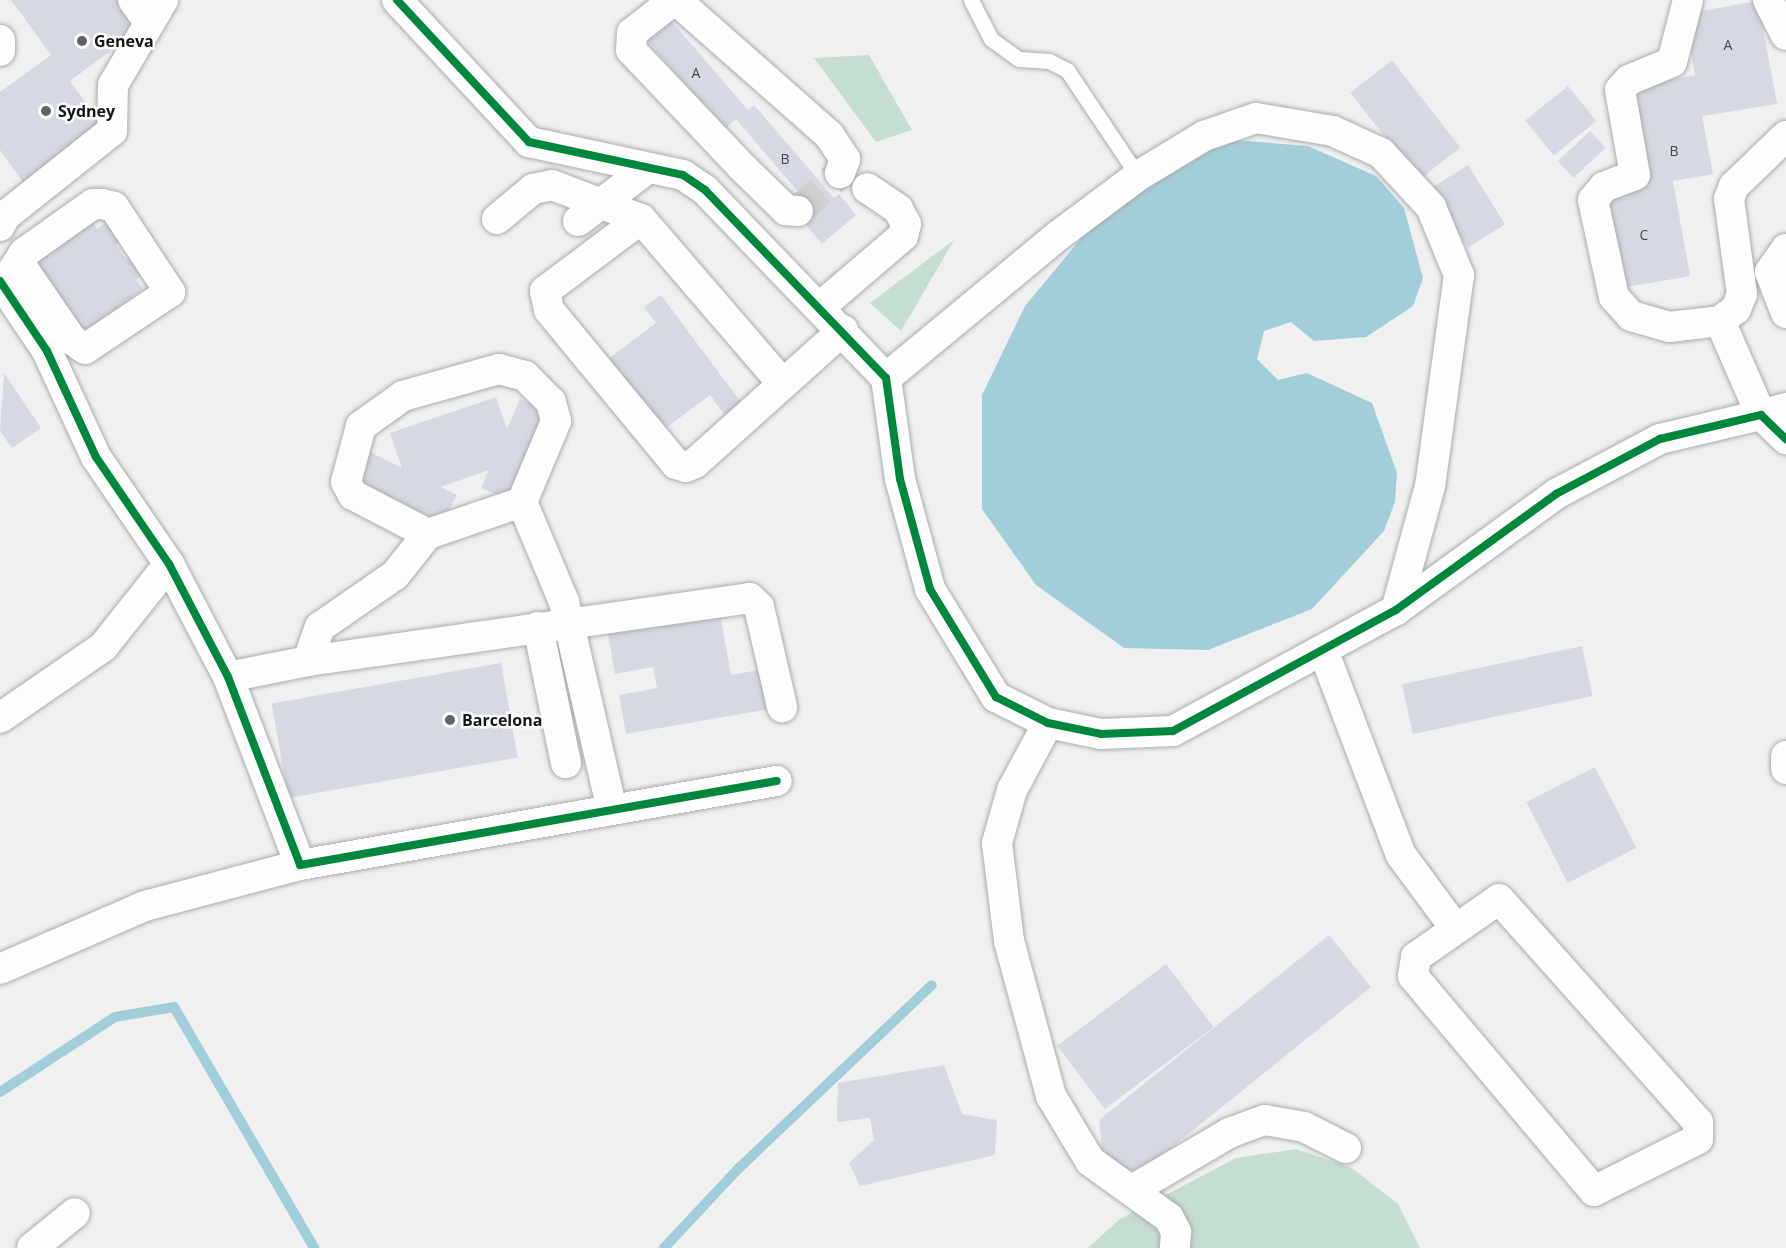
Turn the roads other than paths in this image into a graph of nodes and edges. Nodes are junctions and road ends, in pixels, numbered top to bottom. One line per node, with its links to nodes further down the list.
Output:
1 (398, 0): 12 (street)
2 (675, 0): 11 (street); 13 (street)
3 (971, 0): 14 (lane)
4 (1688, 0): 27 (street)
5 (1768, 0): 7 (street)
6 (148, 7): 19 (street)
7 (1786, 35)
8 (0, 40): 9 (street)
9 (0, 51)
10 (1786, 136): 27 (street)
11 (742, 167): 16 (street); 18 (street)
12 (648, 168): 16 (street); 17 (street)
13 (840, 173)
14 (1138, 176): 30 (street); 37 (street)
15 (867, 188): 25 (street)
16 (711, 196): 25 (street)
17 (603, 203): 20 (street); 21 (street); 22 (street)
18 (798, 211)
19 (2, 216)
20 (497, 219)
21 (642, 219): 31 (street); 31 (street)
22 (578, 221)
23 (1786, 249): 26 (street)
24 (6, 281): 29 (street); 29 (street)
25 (820, 307): 28 (street)
26 (1786, 313)
27 (1720, 321): 32 (street)
28 (843, 330): 30 (street); 31 (street)
29 (57, 342): 36 (street)
30 (886, 378): 45 (street)
31 (783, 384)
32 (1774, 411): 33 (street); 37 (street)
33 (1786, 439)
34 (522, 502): 35 (street); 35 (street); 38 (street)
35 (428, 534): 41 (street)
36 (169, 564): 42 (street); 44 (street)
37 (1396, 610): 40 (street)
38 (568, 622): 39 (street); 43 (street); 50 (street)
39 (538, 627): 41 (street); 47 (street)
40 (1323, 650): 45 (street); 52 (street)
41 (308, 661): 42 (street)
42 (228, 677): 51 (street)
43 (782, 707)
44 (0, 718)
45 (1048, 723): 55 (street)
46 (1786, 756): 48 (street)
47 (566, 764)
48 (1786, 769)
49 (777, 781): 50 (street)
50 (612, 810): 51 (street)
51 (300, 865): 53 (street)
52 (1455, 928): 52 (street)
53 (0, 969)
54 (1346, 1148): 55 (street)
55 (1132, 1190): 58 (street)
56 (75, 1213): 57 (street)
57 (32, 1248)
58 (1174, 1248)

